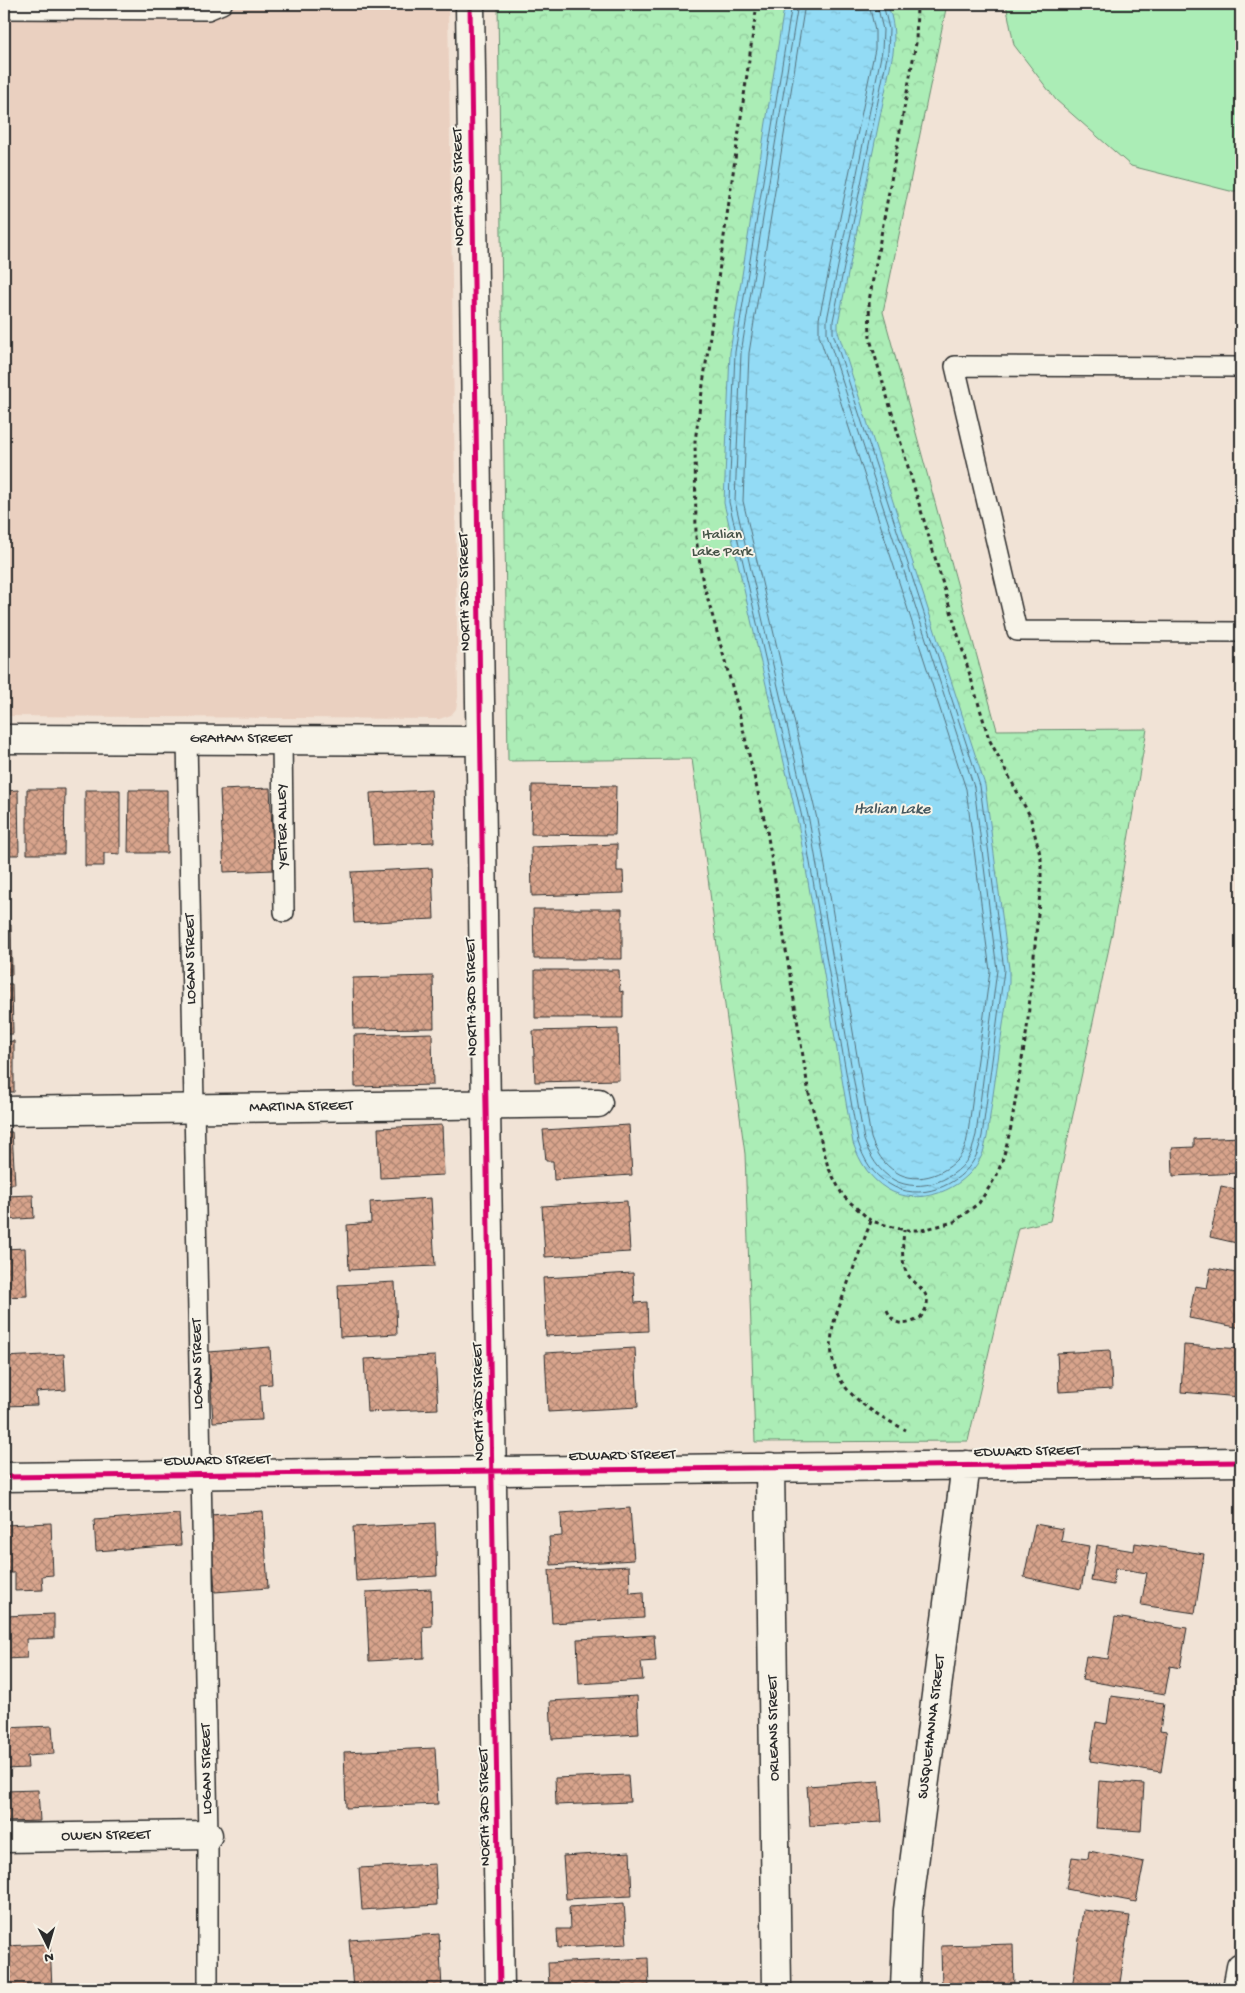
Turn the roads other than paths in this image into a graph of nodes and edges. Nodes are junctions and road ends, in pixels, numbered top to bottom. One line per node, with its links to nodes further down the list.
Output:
1 (222, 4): 3 (lane)
2 (470, 4): 9 (street, NORTH 3RD STREET)
3 (4, 9)
4 (1241, 367): 5 (lane)
5 (1241, 632)
6 (4, 739): 7 (street, GRAHAM STREET)
7 (187, 739): 8 (street, GRAHAM STREET); 13 (lane, LOGAN STREET)
8 (282, 740): 9 (street, GRAHAM STREET); 10 (lane, YETTER ALLEY)
9 (479, 741): 12 (street, NORTH 3RD STREET)
10 (284, 912)
11 (598, 1103): 12 (street, MARTINA STREET)
12 (487, 1104): 13 (street, MARTINA STREET); 18 (street, NORTH 3RD STREET)
13 (193, 1109): 14 (street, MARTINA STREET); 19 (lane, LOGAN STREET)
14 (4, 1111)
15 (1241, 1462): 16 (street, EDWARD STREET)
16 (966, 1465): 17 (street, EDWARD STREET); 27 (street, SUSQUEHANNA STREET)
17 (770, 1466): 18 (street, EDWARD STREET); 26 (street, ORLEANS STREET)
18 (492, 1470): 19 (street, EDWARD STREET); 25 (street, NORTH 3RD STREET)
19 (200, 1474): 20 (street, EDWARD STREET); 21 (lane, LOGAN STREET)
20 (4, 1476)
21 (208, 1835): 22 (street, OWEN STREET); 24 (lane, LOGAN STREET)
22 (4, 1838)
23 (1241, 1967): 28 (street)
24 (208, 1989)
25 (500, 1989)
26 (777, 1989)
27 (905, 1989)
28 (1237, 1989)

